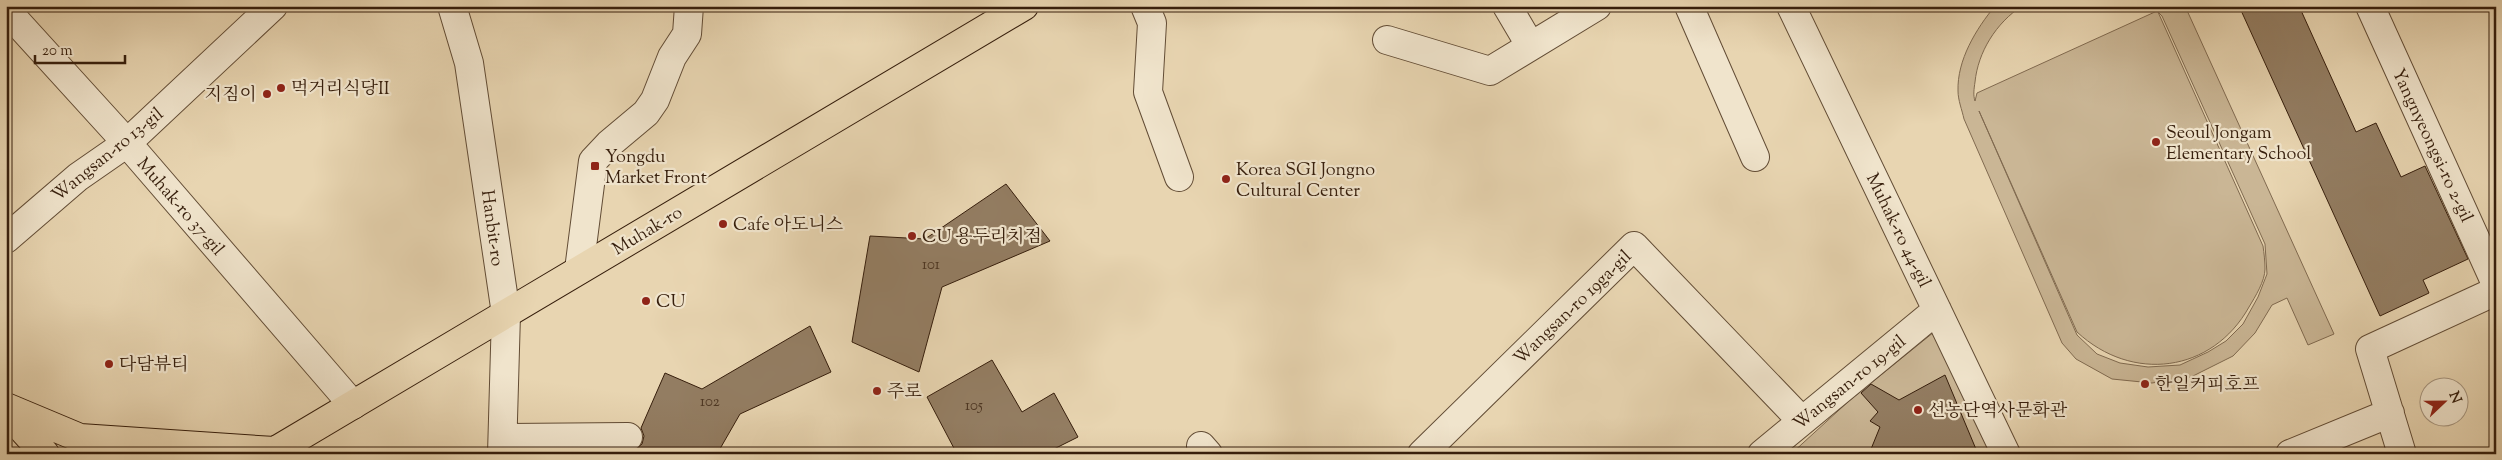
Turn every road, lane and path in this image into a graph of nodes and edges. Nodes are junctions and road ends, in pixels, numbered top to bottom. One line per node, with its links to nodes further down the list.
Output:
1 (452, 6): 21 (street, Hanbit-ro)
2 (689, 6): 18 (street)
3 (1024, 6): 18 (main road, Muhak-ro)
4 (1145, 6): 16 (street)
5 (1507, 6): 13 (street)
6 (1597, 6): 13 (street)
7 (1688, 6): 15 (street)
8 (1791, 6): 20 (street, Muhak-ro 44-gil)
9 (2370, 6): 19 (street, Yangnyeongsi-ro 2-gil)
10 (6, 10): 14 (street, Muhak-ro 37-gil)
11 (262, 10): 14 (street, Wangsan-ro 13-gil)
12 (1387, 40): 13 (street)
13 (1530, 45)
14 (127, 143): 17 (street, Wangsan-ro 13-gil); 22 (street, Muhak-ro 37-gil)
15 (1755, 157)
16 (1179, 177)
17 (6, 239)
18 (579, 270): 21 (main road, Muhak-ro)
19 (2495, 282): 25 (street, Yangnyeongsi-ro 2-gil)
20 (1937, 310): 26 (street, Wangsan-ro 19-gil); 33 (street, Muhak-ro 44-gil)
21 (506, 314): 22 (main road, Muhak-ro); 28 (street, Hanbit-ro)
22 (353, 405): 29 (main road, Muhak-ro)
23 (6, 407): 29 (main road)
24 (6, 411): 30 (main road)
25 (2390, 413): 34 (street); 35 (street, Yangnyeongsi-ro 2-gil)
26 (1802, 421): 31 (street, Wangsan-ro 19ga-gil); 32 (street, Wangsan-ro 19-gil)
27 (628, 437): 28 (street)
28 (503, 446)
29 (272, 453)
30 (45, 454)
31 (1422, 454)
32 (1762, 454)
33 (2006, 454)
34 (2290, 454)
35 (2402, 454)

